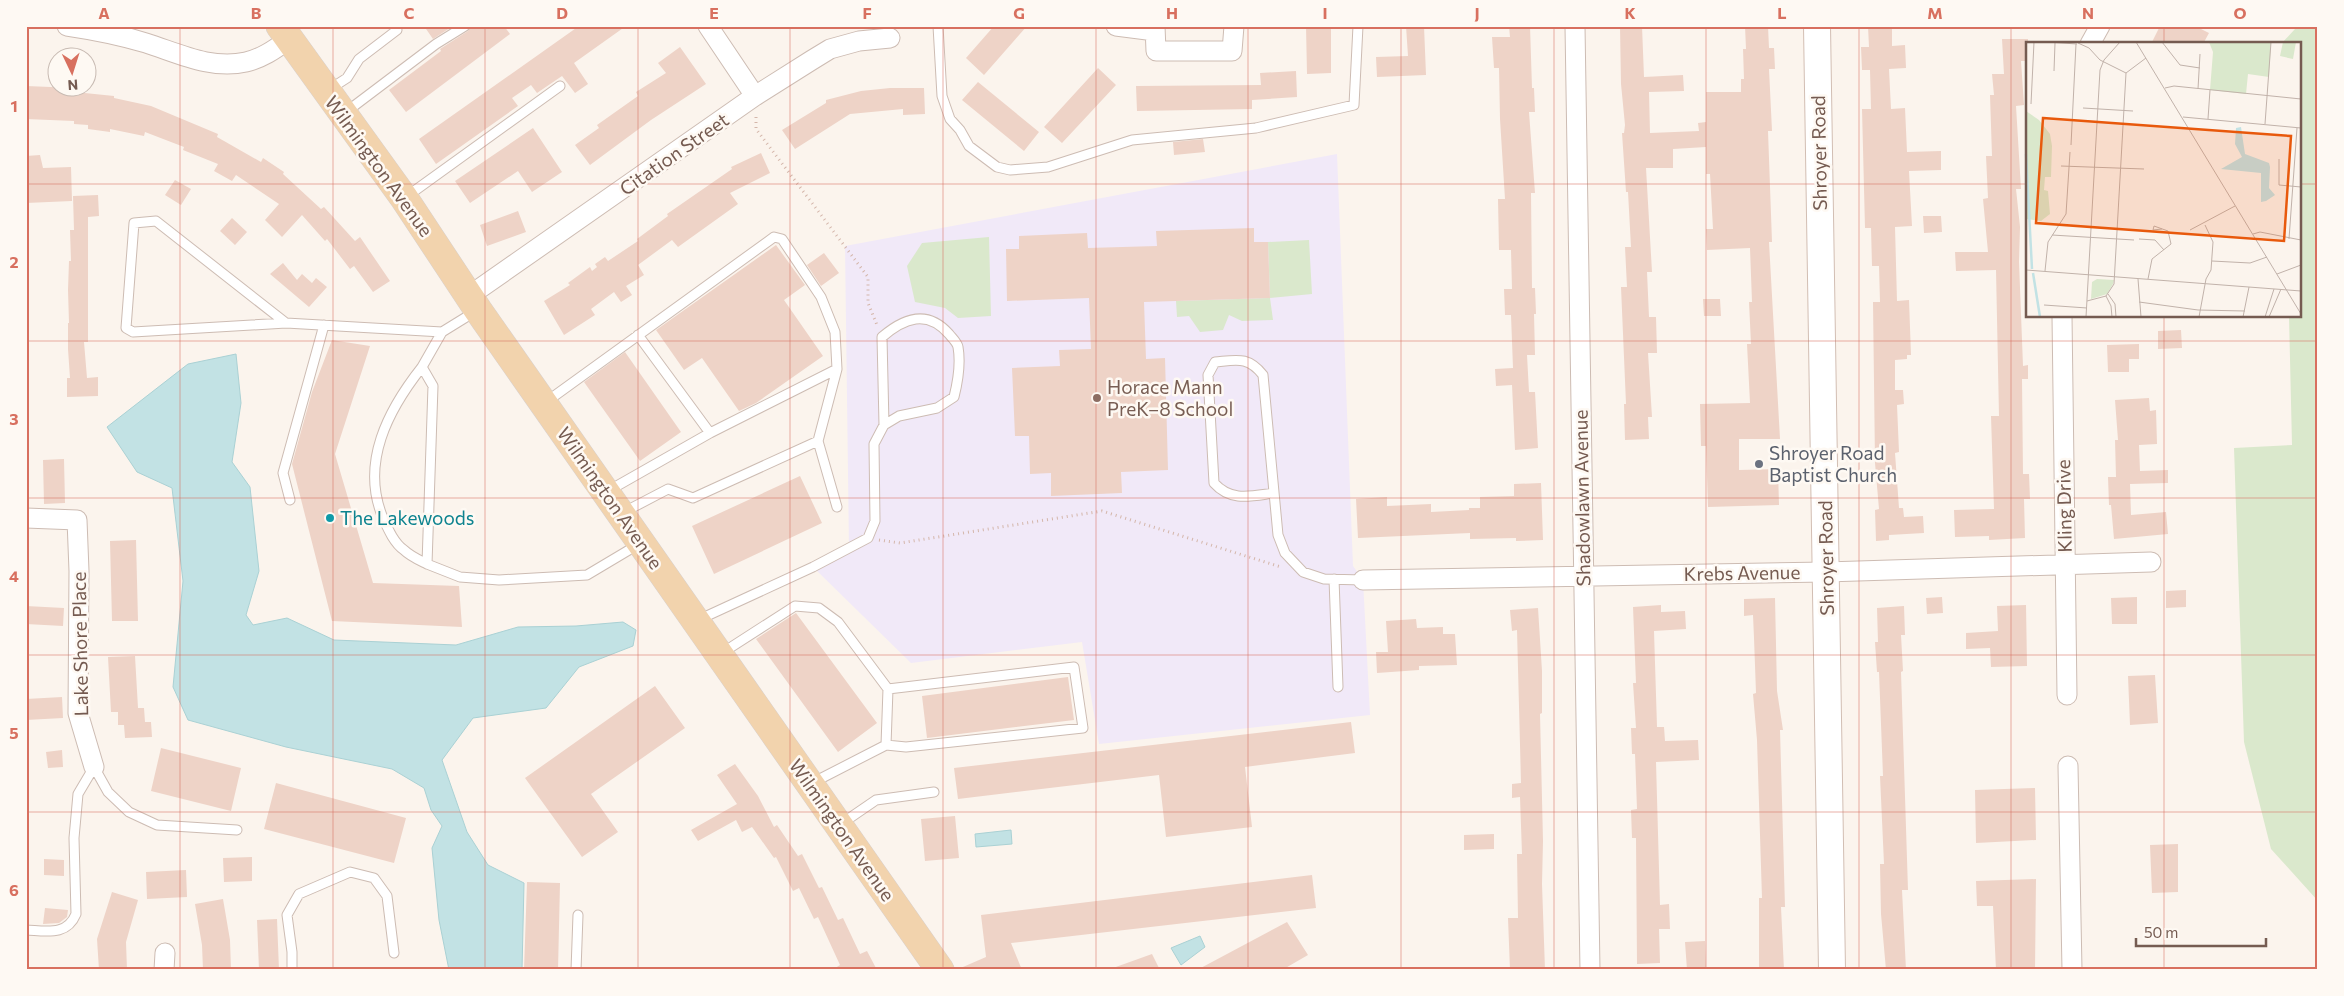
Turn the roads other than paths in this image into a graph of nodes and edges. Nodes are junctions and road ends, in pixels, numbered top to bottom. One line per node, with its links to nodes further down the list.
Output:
1 (67, 26): 13 (street)
2 (465, 26): 19 (lane)
3 (708, 26): 18 (street)
4 (938, 26): 7 (lane)
5 (1116, 26): 11 (street)
6 (1234, 26): 11 (street)
7 (1358, 26)
8 (1575, 26): 43 (street, Shadowlawn Avenue)
9 (1817, 26): 42 (main road, Shroyer Road)
10 (2100, 26): 15 (street)
11 (1155, 29)
12 (397, 30): 17 (lane)
13 (285, 31): 17 (main road, Wilmington Avenue)
14 (890, 38): 18 (street, Citation Street)
15 (2091, 42)
16 (560, 86): 20 (lane)
17 (326, 92): 19 (main road, Wilmington Avenue)
18 (755, 96): 21 (street, Citation Street)
19 (343, 115): 20 (main road, Wilmington Avenue)
20 (404, 198): 21 (main road, Wilmington Avenue)
21 (474, 303): 25 (lane); 29 (main road, Wilmington Avenue)
22 (2062, 318): 41 (street, Kling Drive)
23 (286, 324): 23 (lane); 24 (lane)
24 (324, 324): 25 (lane); 34 (lane)
25 (442, 332): 27 (lane)
26 (638, 335): 28 (lane); 29 (lane); 31 (lane)
27 (422, 367): 40 (lane); 40 (lane)
28 (837, 369): 31 (lane); 32 (lane)
29 (544, 404): 35 (main road, Wilmington Avenue)
30 (884, 425): 30 (lane); 46 (lane)
31 (710, 434): 35 (lane)
32 (818, 441): 35 (lane); 36 (lane)
33 (1274, 493): 33 (lane); 44 (lane)
34 (290, 500)
35 (614, 503): 38 (main road, Wilmington Avenue)
36 (837, 507)
37 (26, 518): 53 (street, Lake Shore Place)
38 (641, 542): 40 (lane); 46 (main road, Wilmington Avenue)
39 (2151, 562): 41 (street, Krebs Avenue)
40 (427, 564)
41 (2065, 565): 42 (street, Krebs Avenue); 50 (street, Kling Drive)
42 (1826, 572): 43 (street, Krebs Avenue); 65 (main road, Shroyer Road)
43 (1584, 577): 45 (street, Krebs Avenue); 64 (street, Shadowlawn Avenue)
44 (1334, 579): 45 (lane); 48 (lane)
45 (1363, 580)
46 (696, 621): 47 (main road, Wilmington Avenue)
47 (720, 655): 49 (lane); 54 (main road, Wilmington Avenue)
48 (1338, 687)
49 (888, 689): 51 (lane); 51 (lane)
50 (2067, 695)
51 (886, 745): 54 (lane)
52 (2068, 766): 66 (street)
53 (94, 767): 57 (lane); 59 (lane)
54 (810, 785): 56 (main road, Wilmington Avenue)
55 (934, 792): 56 (lane)
56 (838, 826): 63 (main road, Wilmington Avenue)
57 (237, 830)
58 (578, 915): 62 (lane)
59 (26, 930)
60 (394, 952): 61 (lane)
61 (292, 970)
62 (576, 970)
63 (940, 970)
64 (1590, 970)
65 (1832, 970)
66 (2072, 970)

